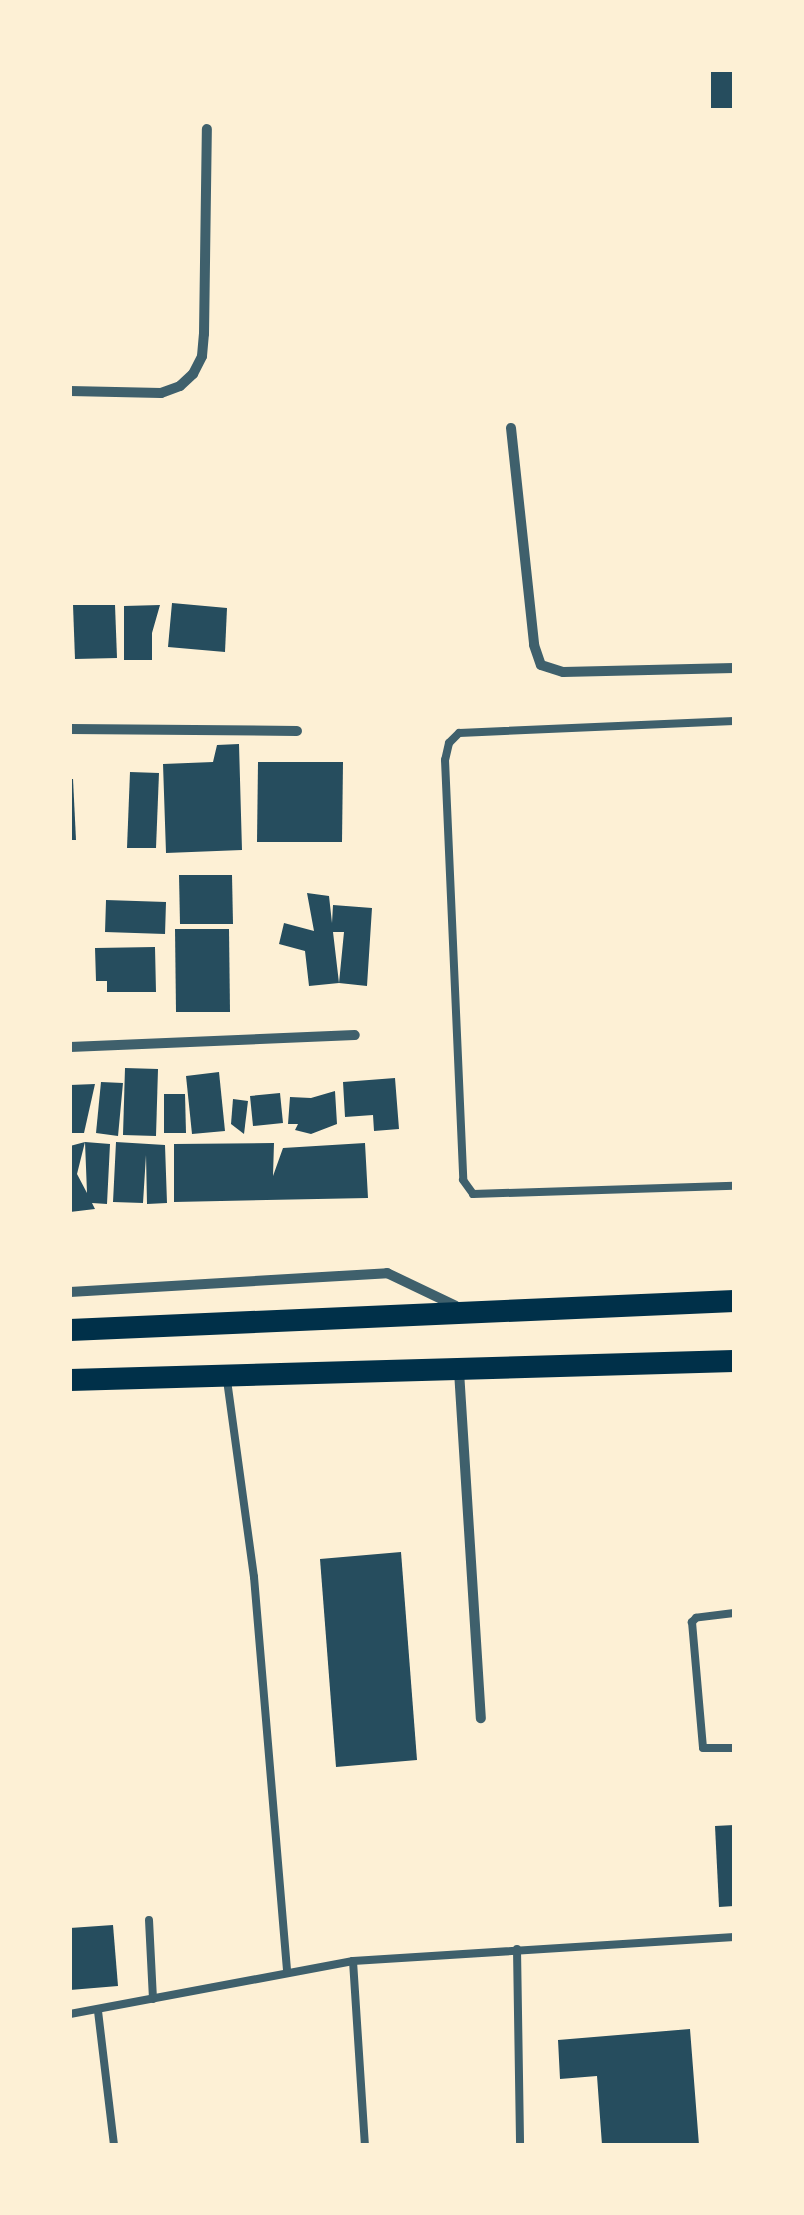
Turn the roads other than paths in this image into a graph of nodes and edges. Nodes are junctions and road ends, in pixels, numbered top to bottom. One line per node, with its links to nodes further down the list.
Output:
1 (208, 129): 2 (street)
2 (70, 391)
3 (511, 428): 4 (street)
4 (734, 668)
5 (734, 721): 10 (lane)
6 (70, 729): 7 (street)
7 (297, 731)
8 (355, 1034): 9 (street)
9 (70, 1047)
10 (734, 1186)
11 (70, 1292): 13 (street)
12 (734, 1301): 13 (main road)
13 (464, 1310): 14 (main road)
14 (70, 1330)
15 (734, 1361): 16 (main road)
16 (458, 1370): 17 (main road); 20 (street)
17 (227, 1376): 18 (main road); 26 (lane)
18 (70, 1380)
19 (734, 1613): 21 (lane)
20 (481, 1718)
21 (734, 1748)
22 (150, 1920): 27 (lane)
23 (734, 1938): 24 (lane)
24 (517, 1949): 25 (lane); 32 (lane)
25 (353, 1961): 26 (lane); 31 (lane)
26 (286, 1970): 27 (lane)
27 (154, 1999): 28 (lane)
28 (98, 2011): 29 (lane); 30 (lane)
29 (70, 2014)
30 (114, 2145)
31 (365, 2145)
32 (520, 2145)

